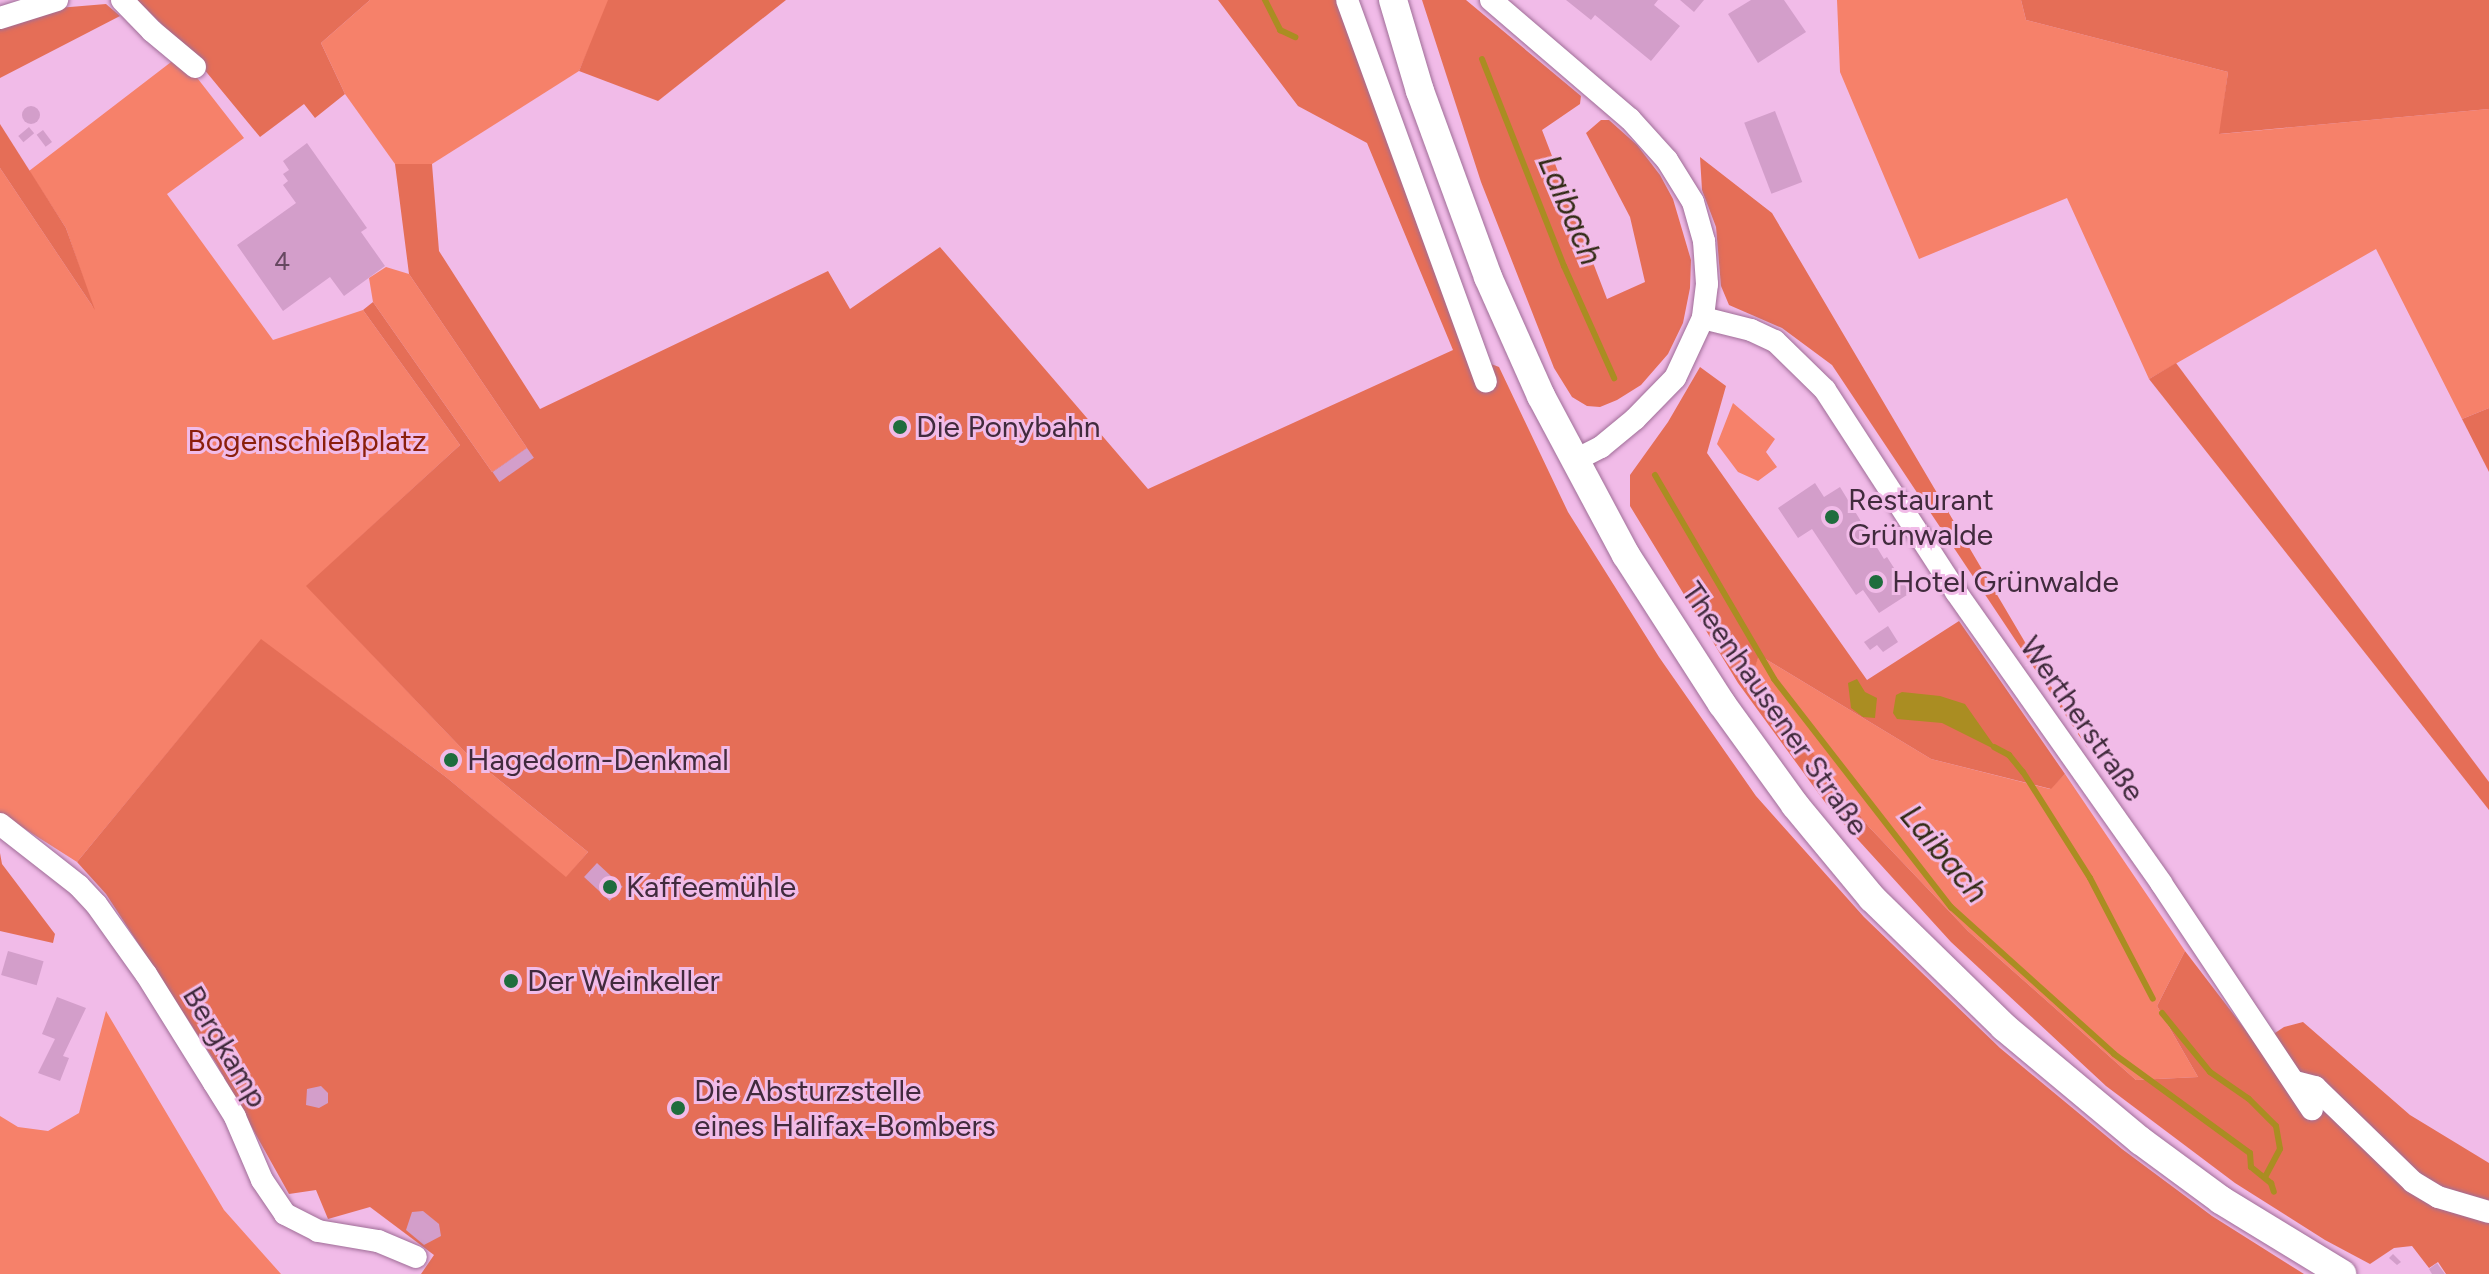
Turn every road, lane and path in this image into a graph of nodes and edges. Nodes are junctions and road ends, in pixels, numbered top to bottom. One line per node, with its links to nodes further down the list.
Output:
1 (57, 0): 6 (street)
2 (122, 0): 7 (street)
3 (1347, 0): 9 (street)
4 (1393, 0): 10 (main road, Theenhausener Straße)
5 (1491, 0): 8 (street)
6 (0, 18)
7 (195, 67)
8 (1703, 318): 10 (street); 12 (street, Wertherstraße)
9 (1486, 381)
10 (1574, 461): 16 (main road, Theenhausener Straße)
11 (0, 824): 15 (street, Bergkamp)
12 (2294, 1082): 13 (street, Wertherstraße); 14 (street, Wertherstraße)
13 (2312, 1109)
14 (2489, 1212)
15 (416, 1257)
16 (2342, 1274)

